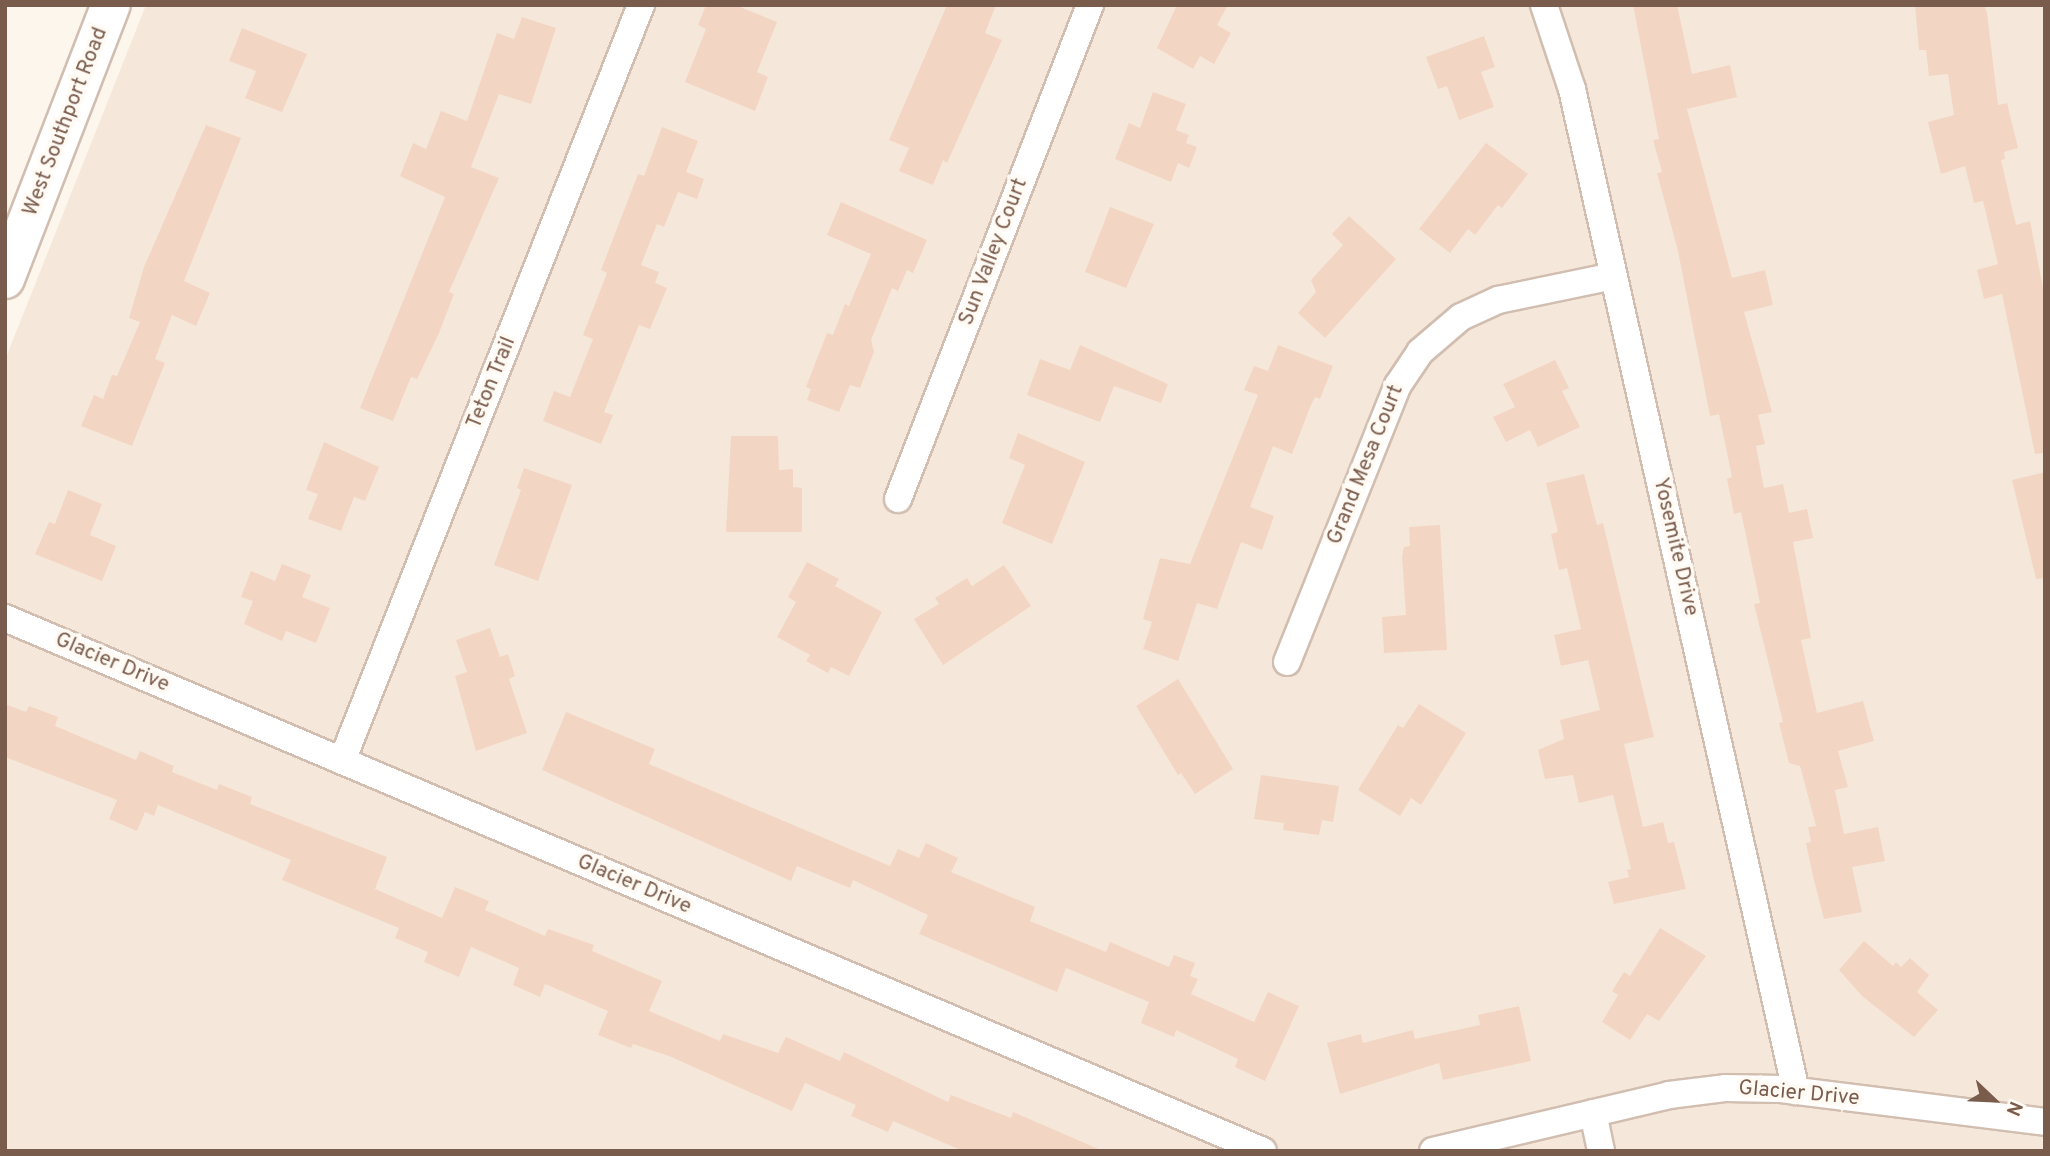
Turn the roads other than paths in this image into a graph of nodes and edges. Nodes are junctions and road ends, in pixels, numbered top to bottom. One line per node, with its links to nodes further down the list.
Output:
1 (111, 5): 6 (main road, West Southport Road)
2 (641, 5): 10 (street, Teton Trail)
3 (1090, 5): 7 (street, Sun Valley Court)
4 (1544, 5): 5 (street, Yosemite Drive)
5 (1614, 276): 9 (street, Grand Mesa Court); 11 (street, Yosemite Drive)
6 (5, 279)
7 (898, 499)
8 (5, 618): 10 (street, Glacier Drive)
9 (1287, 662)
10 (342, 761): 14 (street, Glacier Drive)
11 (1796, 1091): 12 (street, Glacier Drive); 13 (street, Glacier Drive)
12 (1593, 1113): 15 (street, Glacier Drive); 16 (street)
13 (2045, 1122)
14 (1263, 1151)
15 (1433, 1151)
16 (1601, 1151)

